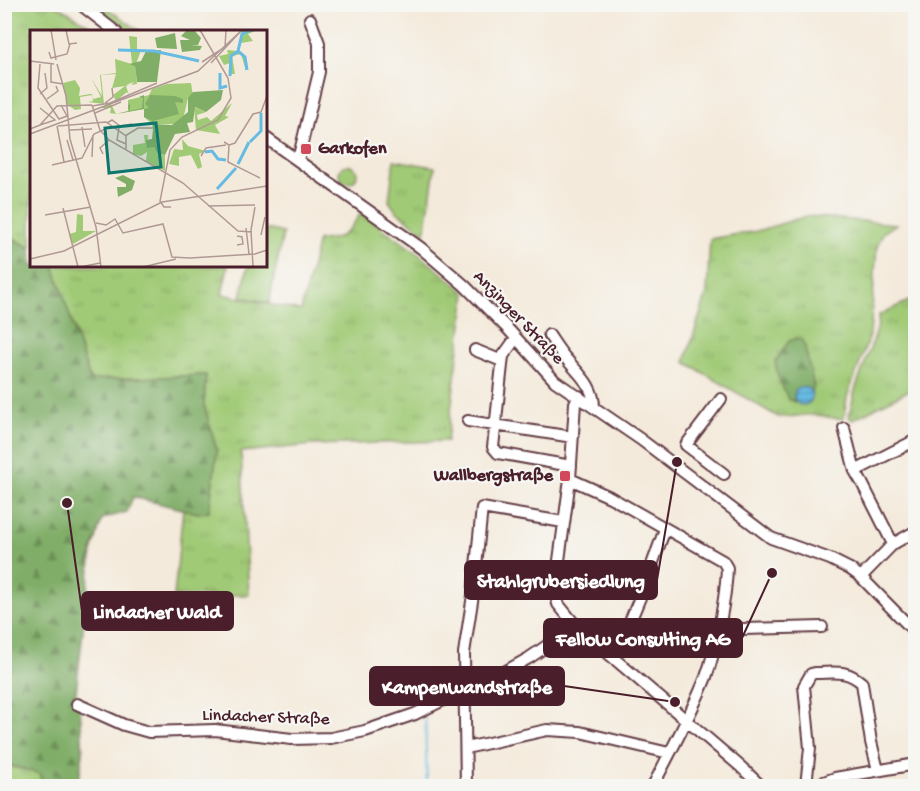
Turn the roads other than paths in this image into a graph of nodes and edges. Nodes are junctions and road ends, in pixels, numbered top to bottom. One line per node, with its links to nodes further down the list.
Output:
1 (80, 4): 3 (street)
2 (310, 20): 5 (street)
3 (113, 30)
4 (267, 139): 5 (street, Anzinger Straße)
5 (298, 160): 7 (street, Anzinger Straße)
6 (549, 335): 12 (street, Anzinger Straße)
7 (516, 338): 9 (street); 10 (street, Anzinger Straße)
8 (475, 350): 9 (street)
9 (502, 361): 14 (street)
10 (579, 396): 12 (street, Anzinger Straße); 16 (street)
11 (721, 399): 18 (street)
12 (594, 407): 23 (street, Anzinger Straße)
13 (468, 421): 14 (street)
14 (495, 424): 16 (street); 19 (street)
15 (844, 428): 20 (street)
16 (573, 436): 19 (street)
17 (915, 440): 20 (street)
18 (710, 464): 21 (street); 23 (street)
19 (571, 466): 22 (street)
20 (855, 471): 27 (street)
21 (724, 474)
22 (570, 479): 24 (street); 25 (street)
23 (697, 481): 28 (street, Anzinger Straße)
24 (563, 522): 29 (street); 34 (street)
25 (665, 530): 31 (street); 33 (street)
26 (915, 531): 27 (street)
27 (893, 544): 28 (street)
28 (861, 577): 32 (street, Anzinger Straße)
29 (576, 626): 33 (street); 34 (street, Lindacher Straße)
30 (822, 627): 31 (street)
31 (718, 628): 36 (street)
32 (915, 633)
33 (609, 653): 36 (street)
34 (464, 690): 35 (street, Lindacher Straße); 37 (street)
35 (77, 704)
36 (687, 721): 38 (street); 43 (street)
37 (466, 748): 38 (street); 41 (street)
38 (669, 753): 42 (street)
39 (915, 764): 40 (street)
40 (878, 770): 44 (street); 45 (street)
41 (466, 786)
42 (653, 786)
43 (760, 786)
44 (806, 786)
45 (812, 786)

